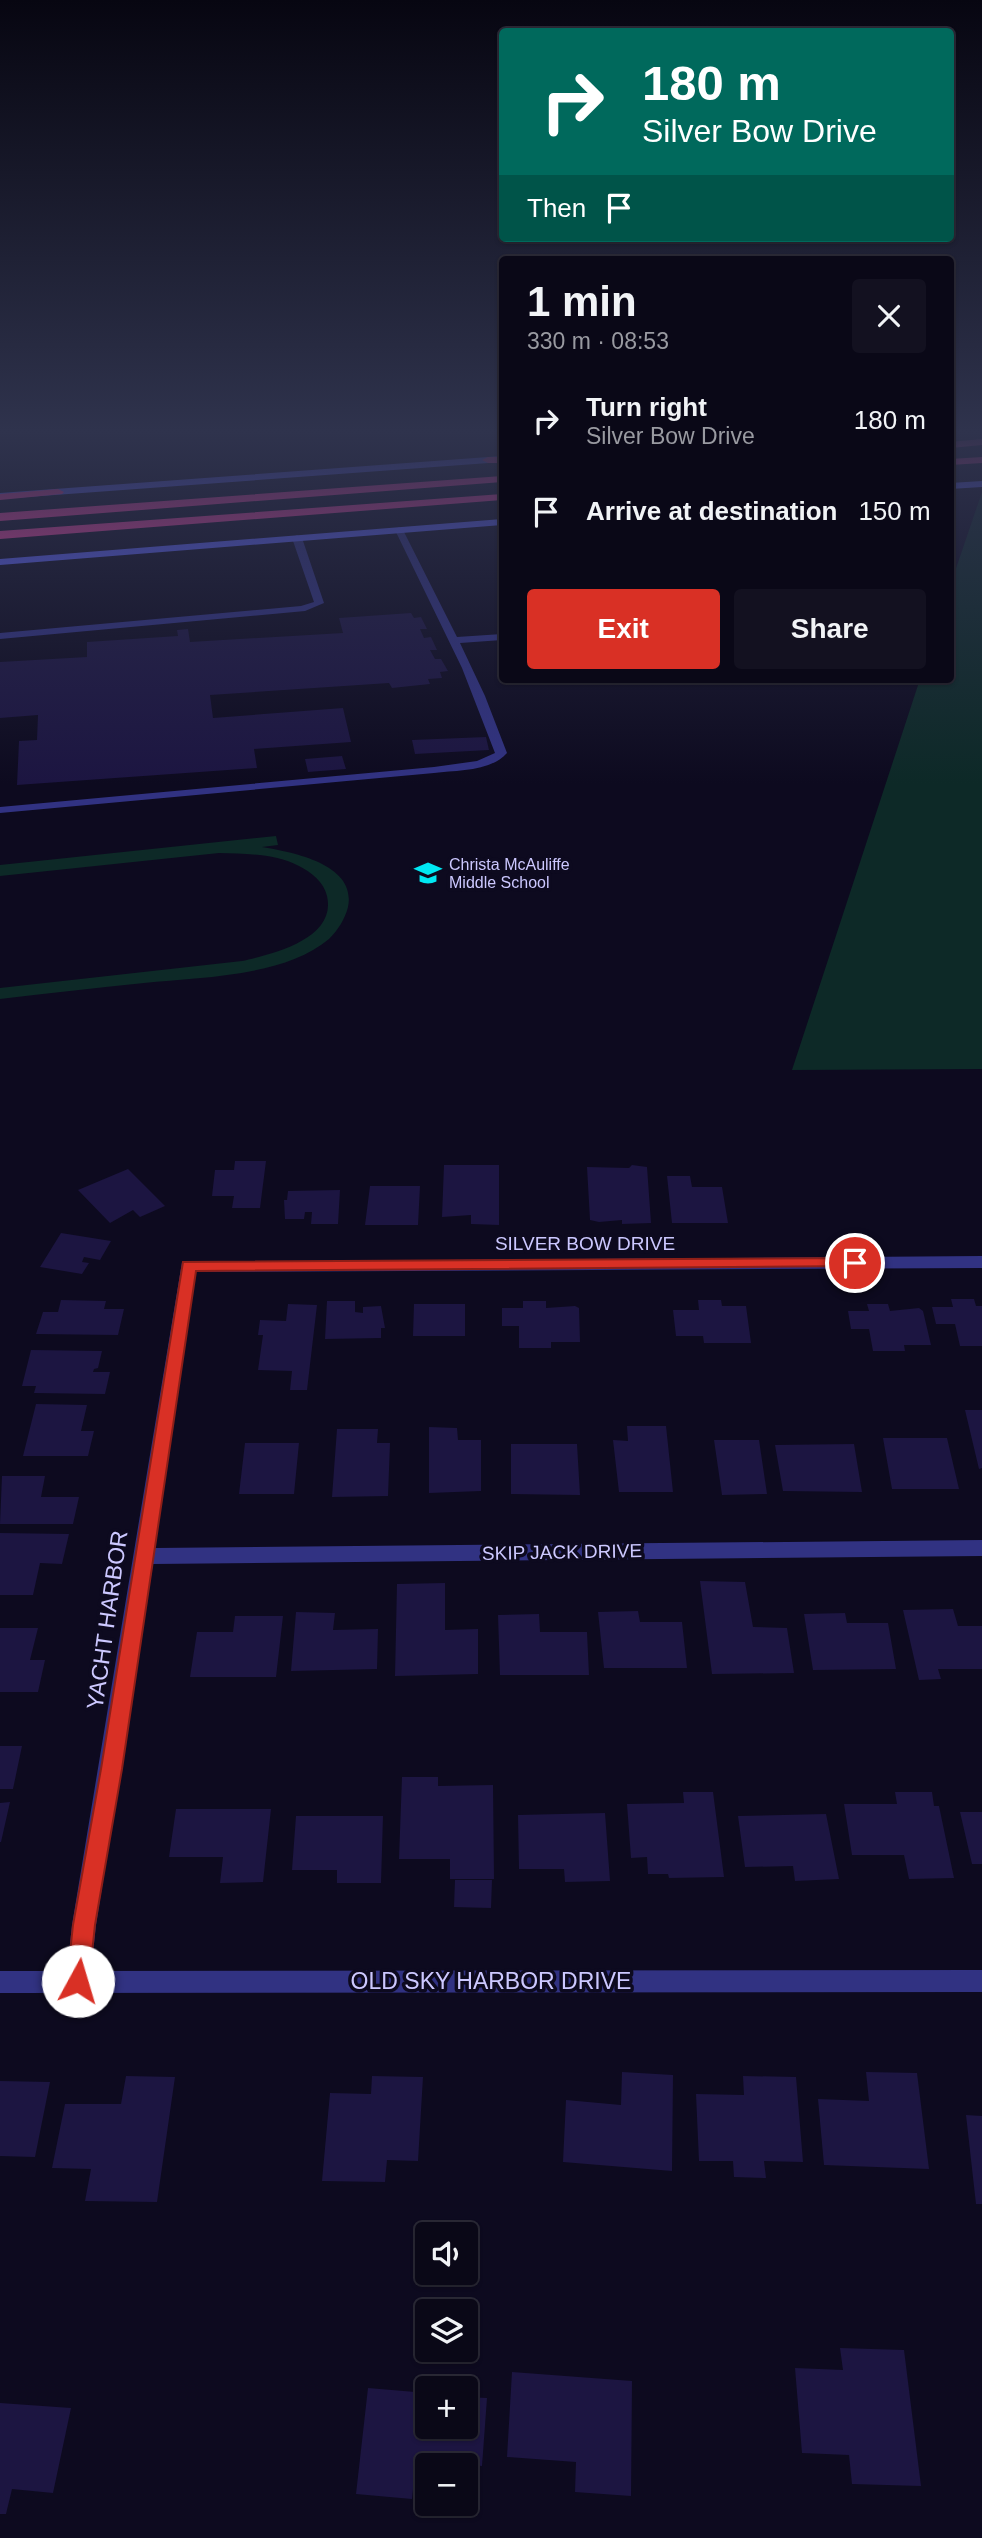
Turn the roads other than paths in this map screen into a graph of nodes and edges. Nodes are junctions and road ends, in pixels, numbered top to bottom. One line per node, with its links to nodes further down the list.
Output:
1 (180, 547): 4 (main road)
2 (300, 547): 5 (lane)
3 (408, 547): 7 (lane)
4 (0, 562)
5 (0, 636)
6 (499, 637): 7 (lane)
7 (453, 640): 8 (lane)
8 (0, 810)
9 (982, 1262): 10 (street, SILVER BOW DRIVE)
10 (188, 1266): 12 (street, YACHT HARBOR)
11 (982, 1548): 12 (street, SKIP JACK DRIVE)
12 (143, 1556): 14 (street, YACHT HARBOR)
13 (982, 1980): 14 (street, OLD SKY HARBOR DRIVE)
14 (78, 1981): 15 (street, OLD SKY HARBOR DRIVE)
15 (0, 1982)

